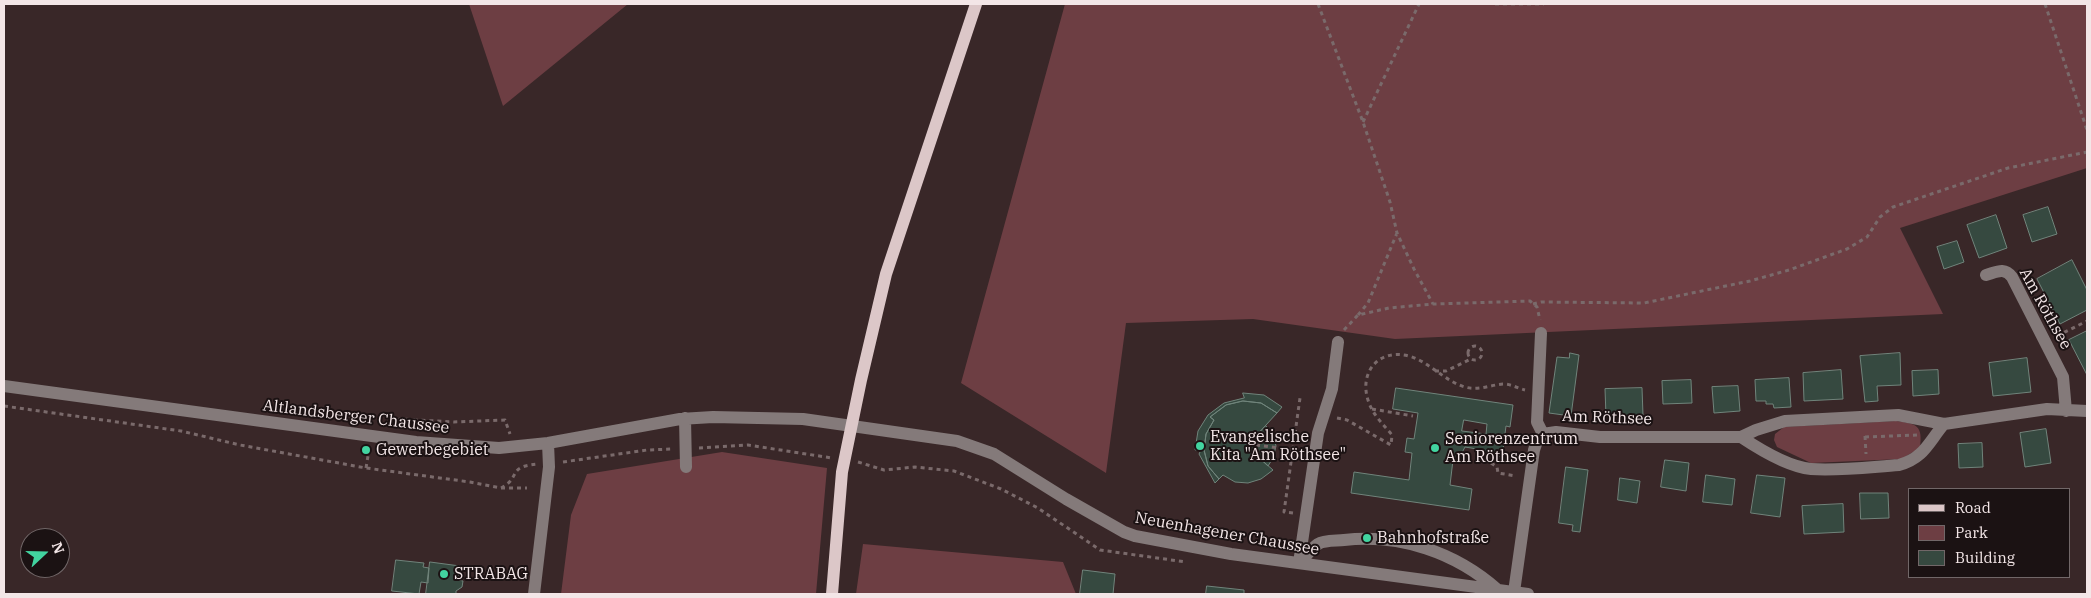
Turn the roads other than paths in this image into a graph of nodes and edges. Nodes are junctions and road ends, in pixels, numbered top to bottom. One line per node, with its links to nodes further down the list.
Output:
1 (976, 4): 9 (main road)
2 (1986, 275): 6 (street, Am Röthsee)
3 (1540, 333): 11 (street)
4 (1338, 342): 15 (street)
5 (4, 386): 13 (street, Altlandsberger Chaussee)
6 (2066, 411): 7 (street, Am Röthsee); 10 (street, Am Röthsee)
7 (2087, 411)
8 (686, 418): 9 (street, Altlandsberger Chaussee); 13 (street, Altlandsberger Chaussee); 14 (street)
9 (853, 426): 15 (street, Neuenhagener Chaussee); 19 (main road)
10 (1940, 430): 12 (street, Am Röthsee); 12 (street, Am Röthsee)
11 (1544, 434): 12 (street, Am Röthsee); 17 (street, Am Röthsee)
12 (1741, 437)
13 (548, 444): 18 (street)
14 (686, 467)
15 (1299, 563): 16 (street, Neuenhagener Chaussee); 16 (street)
16 (1498, 590): 17 (street, Neuenhagener Chaussee)
17 (1514, 592): 20 (street, Neuenhagener Chaussee)
18 (534, 594)
19 (832, 594)
20 (1528, 594)

